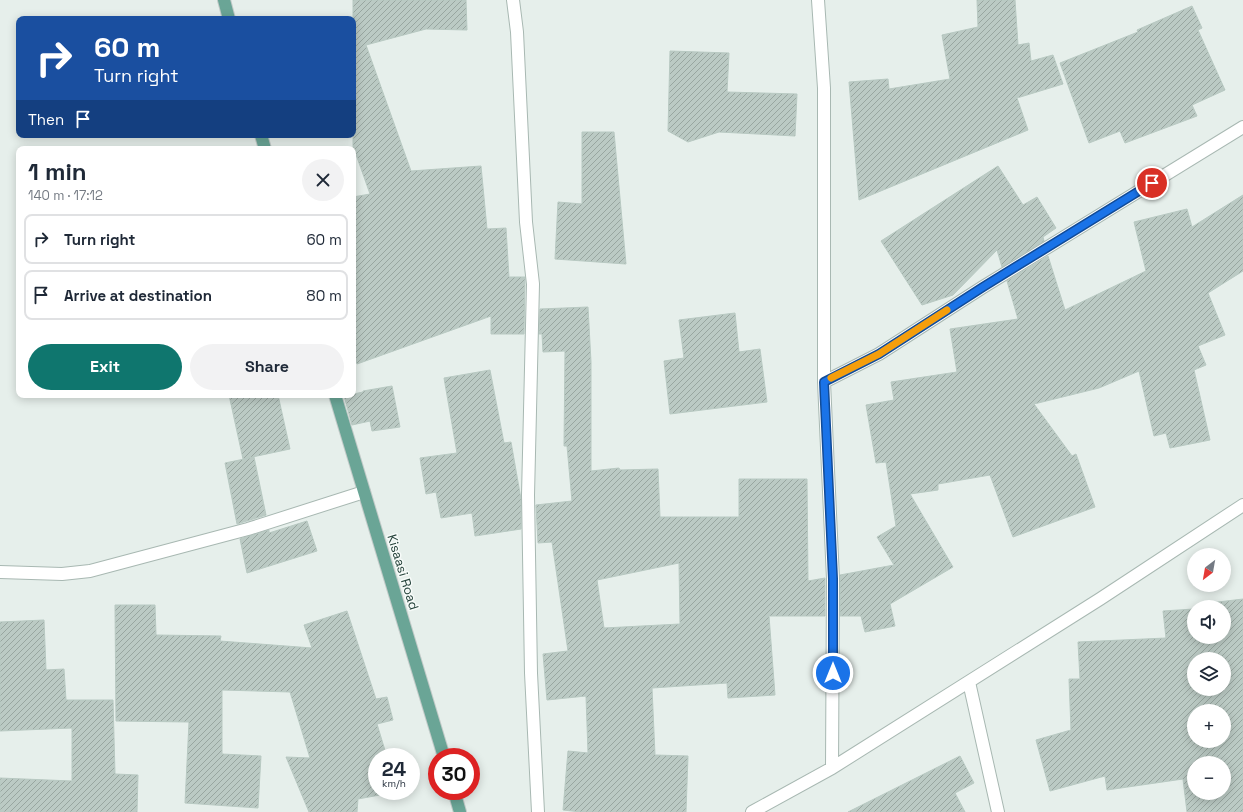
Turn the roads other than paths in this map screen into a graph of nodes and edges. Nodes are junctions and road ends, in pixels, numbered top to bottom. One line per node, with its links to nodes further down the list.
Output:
1 (224, 0): 4 (main road)
2 (513, 0): 16 (street)
3 (818, 0): 6 (street)
4 (228, 16)
5 (1243, 127): 6 (street)
6 (824, 382): 13 (street)
7 (336, 398): 8 (main road, Kisaasi Road)
8 (364, 492): 10 (street); 12 (main road, Kisaasi Road)
9 (1243, 505): 11 (street)
10 (0, 572)
11 (969, 682): 13 (street); 18 (street)
12 (441, 748)
13 (832, 768): 17 (street)
14 (457, 800): 15 (main road)
15 (460, 812)
16 (538, 812)
17 (752, 812)
18 (998, 812)

